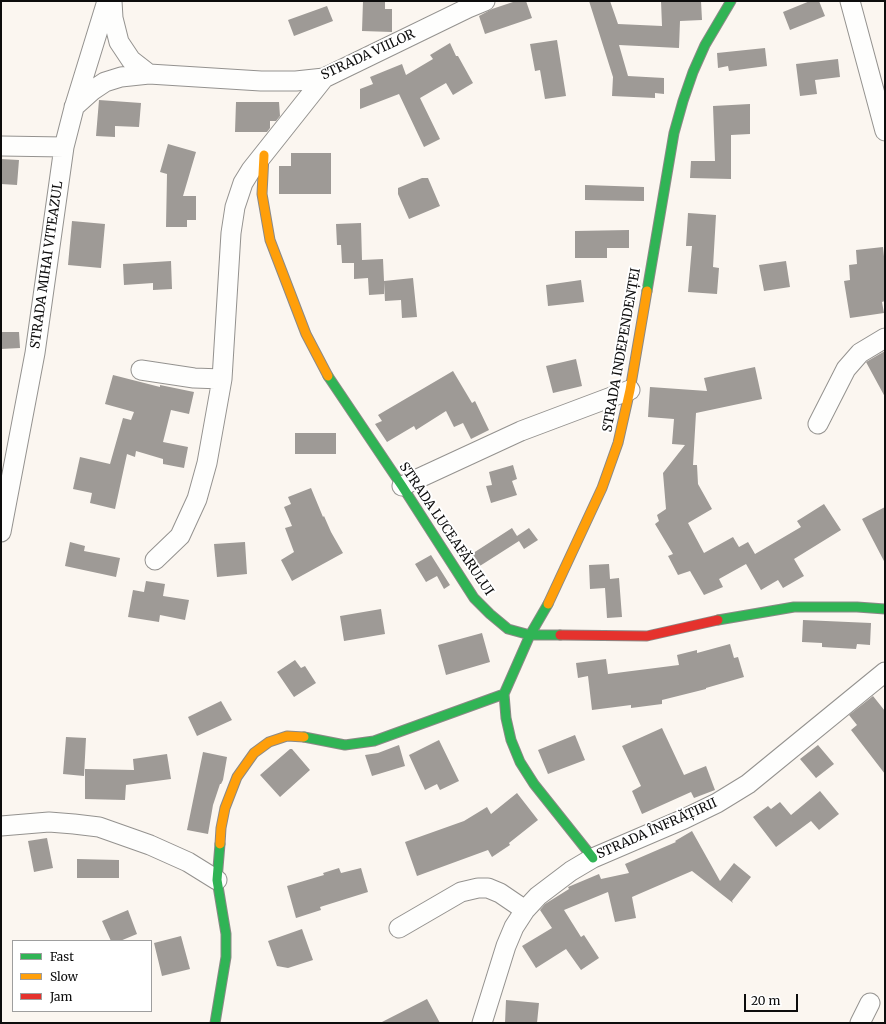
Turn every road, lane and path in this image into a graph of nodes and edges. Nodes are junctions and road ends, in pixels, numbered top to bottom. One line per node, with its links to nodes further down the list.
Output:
1 (107, 1): 8 (street, STRADA MIHAI VITEAZUL)
2 (112, 1): 6 (street)
3 (485, 1): 7 (street, STRADA VIILOR)
4 (731, 1): 16 (street, STRADA INDEPENDENȚEI)
5 (850, 1): 9 (street)
6 (149, 74): 7 (street, STRADA VIILOR); 8 (street, STRADA VIILOR)
7 (324, 78): 12 (street)
8 (74, 108): 11 (street, STRADA MIHAI VITEAZUL)
9 (885, 131)
10 (1, 146): 11 (street)
11 (64, 146): 19 (street, STRADA MIHAI VITEAZUL)
12 (264, 155): 15 (street); 18 (street, STRADA LUCEAFĂRULUI)
13 (885, 338): 17 (street)
14 (141, 370): 15 (street)
15 (222, 379): 20 (street)
16 (630, 390): 18 (street); 22 (street, STRADA INDEPENDENȚEI)
17 (818, 424)
18 (402, 486): 22 (street, STRADA LUCEAFĂRULUI)
19 (1, 532)
20 (155, 560)
21 (885, 609): 22 (street, STRADA LUCEAFĂRULUI)
22 (530, 635): 24 (street, STRADA INDEPENDENȚEI)
23 (885, 672): 26 (street, STRADA ÎNFRĂȚIRII)
24 (504, 694): 26 (street, STRADA INDEPENDENȚEI); 27 (street)
25 (1, 826): 27 (street)
26 (593, 858): 28 (street, STRADA ÎNFRĂȚIRII)
27 (216, 880): 31 (street)
28 (525, 910): 29 (street); 32 (street, STRADA ÎNFRĂȚIRII)
29 (399, 928)
30 (870, 1003): 33 (street)
31 (215, 1023)
32 (482, 1023)
33 (860, 1023)

